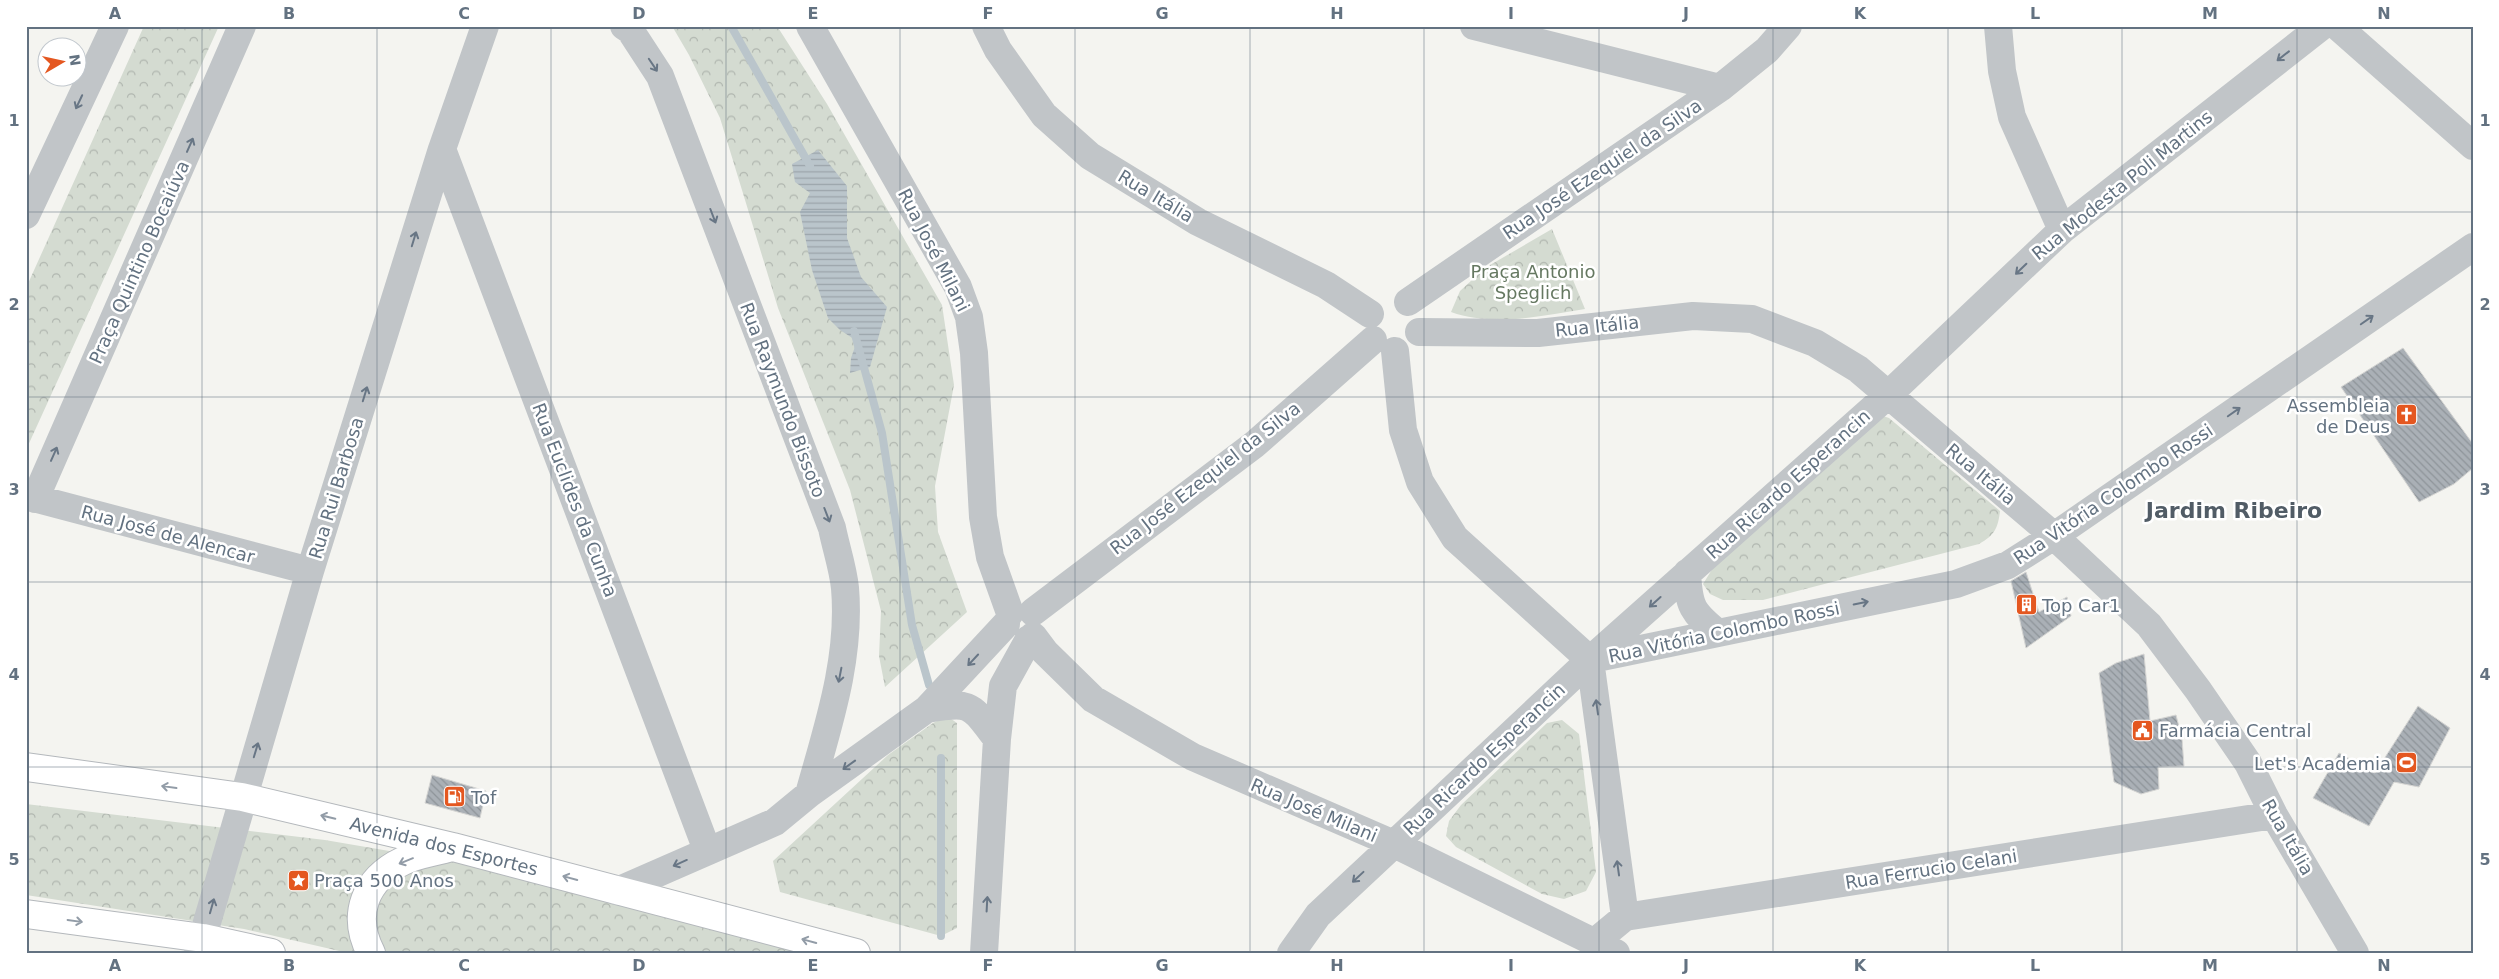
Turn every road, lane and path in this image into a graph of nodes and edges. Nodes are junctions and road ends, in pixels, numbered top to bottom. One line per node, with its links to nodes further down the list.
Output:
1 (115, 26): 15 (street, one-way to 15)
2 (242, 26): 22 (street, Praça Quintino Bocaiúva, one-way to 2)
3 (485, 26): 14 (street, Rua Rui Barbosa)
4 (624, 26): 32 (street, Rua Raymundo Bissoto, one-way to 32)
5 (810, 26): 26 (street, Rua José Milani)
6 (986, 26): 20 (street, Rua Itália)
7 (1474, 26): 12 (street)
8 (1788, 26): 12 (street, Rua José Ezequiel da Silva)
9 (1998, 26): 16 (street)
10 (2322, 26): 16 (street, Rua Modesta Poli Martins, one-way to 16)
11 (2337, 26): 13 (street)
12 (1720, 88): 18 (street, Rua José Ezequiel da Silva)
13 (2473, 146)
14 (442, 149): 24 (street, Rua Rui Barbosa, one-way to 14); 37 (street, Rua Euclides da Cunha)
15 (26, 215)
16 (2062, 230): 21 (street, Rua Modesta Poli Martins, one-way to 21)
17 (2473, 247): 23 (street, Rua Vitória Colombo Rossi, one-way to 17)
18 (1408, 302): 19 (street); 20 (street)
19 (1419, 332): 20 (street); 21 (street, Rua Itália)
20 (1379, 335): 26 (street, Rua José Ezequiel da Silva); 28 (street)
21 (1888, 395): 23 (street, Rua Itália); 25 (street, Rua Ricardo Esperancin)
22 (30, 497): 24 (street, Rua José de Alencar)
23 (2054, 536): 27 (street, Rua Vitória Colombo Rossi, one-way to 23); 34 (street, Rua Itália)
24 (310, 571): 33 (street, Rua Rui Barbosa, one-way to 24)
25 (1687, 573): 27 (street); 28 (street, Rua Ricardo Esperancin, one-way to 28)
26 (1022, 625): 29 (street, Rua José Ezequiel da Silva, one-way to 29); 30 (street); 35 (street, Rua José Milani)
27 (1718, 633): 28 (street, Rua Vitória Colombo Rossi)
28 (1590, 660): 35 (street, Rua Ricardo Esperancin); 40 (street, one-way to 28)
29 (927, 709): 30 (street); 32 (street, Rua José Ezequiel da Silva, one-way to 32)
30 (997, 739): 46 (street, one-way to 30)
31 (26, 767): 33 (main road, Avenida dos Esportes, one-way to 31)
32 (809, 794): 37 (street, Rua José Ezequiel da Silva)
33 (242, 797): 36 (main road, Avenida dos Esportes, one-way to 33); 41 (street, Rua Rui Barbosa, one-way to 33)
34 (2274, 815): 40 (street, Rua Ferrucio Celani); 48 (street, Rua Itália)
35 (1394, 844): 42 (street, Rua José Milani); 47 (street, Rua Ricardo Esperancin, one-way to 47)
36 (453, 847): 38 (main road, Avenida dos Esportes, one-way to 36); 44 (main road, one-way to 44)
37 (707, 850): 38 (street, Rua José Ezequiel da Silva, one-way to 38)
38 (618, 891): 45 (main road, Avenida dos Esportes, one-way to 38)
39 (26, 914): 41 (main road, one-way to 41)
40 (1625, 917): 42 (street)
41 (200, 945): 43 (main road)
42 (1606, 947)
43 (271, 953)
44 (371, 953)
45 (856, 953)
46 (984, 953)
47 (1291, 953)
48 (2355, 953)

